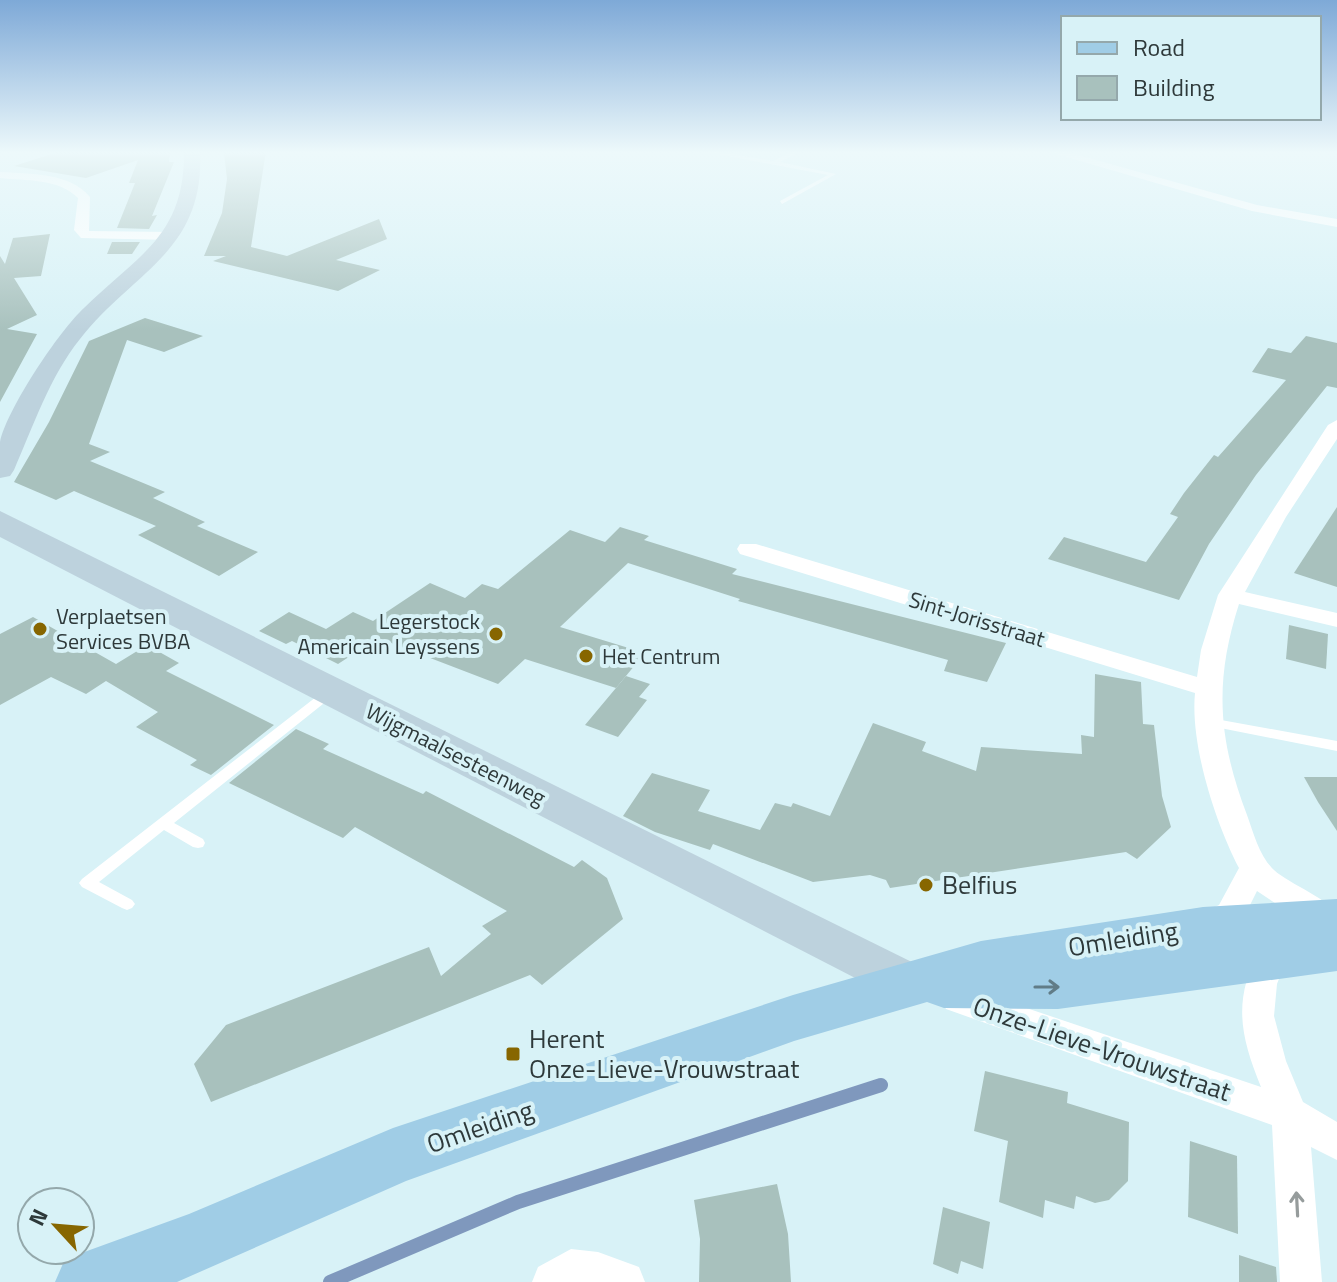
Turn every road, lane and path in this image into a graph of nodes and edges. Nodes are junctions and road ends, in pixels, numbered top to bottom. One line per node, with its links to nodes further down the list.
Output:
1 (82, 211): 7 (street)
2 (186, 211): 7 (street)
3 (1277, 211): 4 (street)
4 (1304, 218): 5 (street); 6 (street)
5 (1337, 223)
6 (1324, 235)
7 (172, 236): 9 (street)
8 (1337, 425): 12 (street)
9 (0, 470)
10 (0, 520): 15 (street, Wijgmaalsesteenweg)
11 (748, 549): 14 (street, Sint-Jorisstraat)
12 (1229, 595): 13 (street); 14 (street)
13 (1337, 620)
14 (1207, 688): 16 (street)
15 (331, 691): 18 (lane); 25 (street, Wijgmaalsesteenweg)
16 (1206, 721): 17 (lane); 20 (street)
17 (1337, 746)
18 (163, 823): 19 (lane); 21 (lane)
19 (198, 843)
20 (1254, 868): 22 (street); 23 (street)
21 (127, 904)
22 (1203, 927): 23 (main road, Omleiding); 25 (main road, Omleiding)
23 (1336, 930): 24 (main road, Omleiding)
24 (1269, 957): 25 (main road, Omleiding, one-way to 24); 26 (street)
25 (913, 985): 26 (street, Onze-Lieve-Vrouwstraat); 28 (main road, Omleiding)
26 (1290, 1114): 27 (street, Onze-Lieve-Vrouwstraat); 33 (street, one-way to 26)
27 (1337, 1142)
28 (191, 1245): 29 (main road, Omleiding); 30 (main road, Omleiding)
29 (88, 1282)
30 (129, 1282)
31 (553, 1282): 32 (street)
32 (624, 1282)
33 (1301, 1282)

